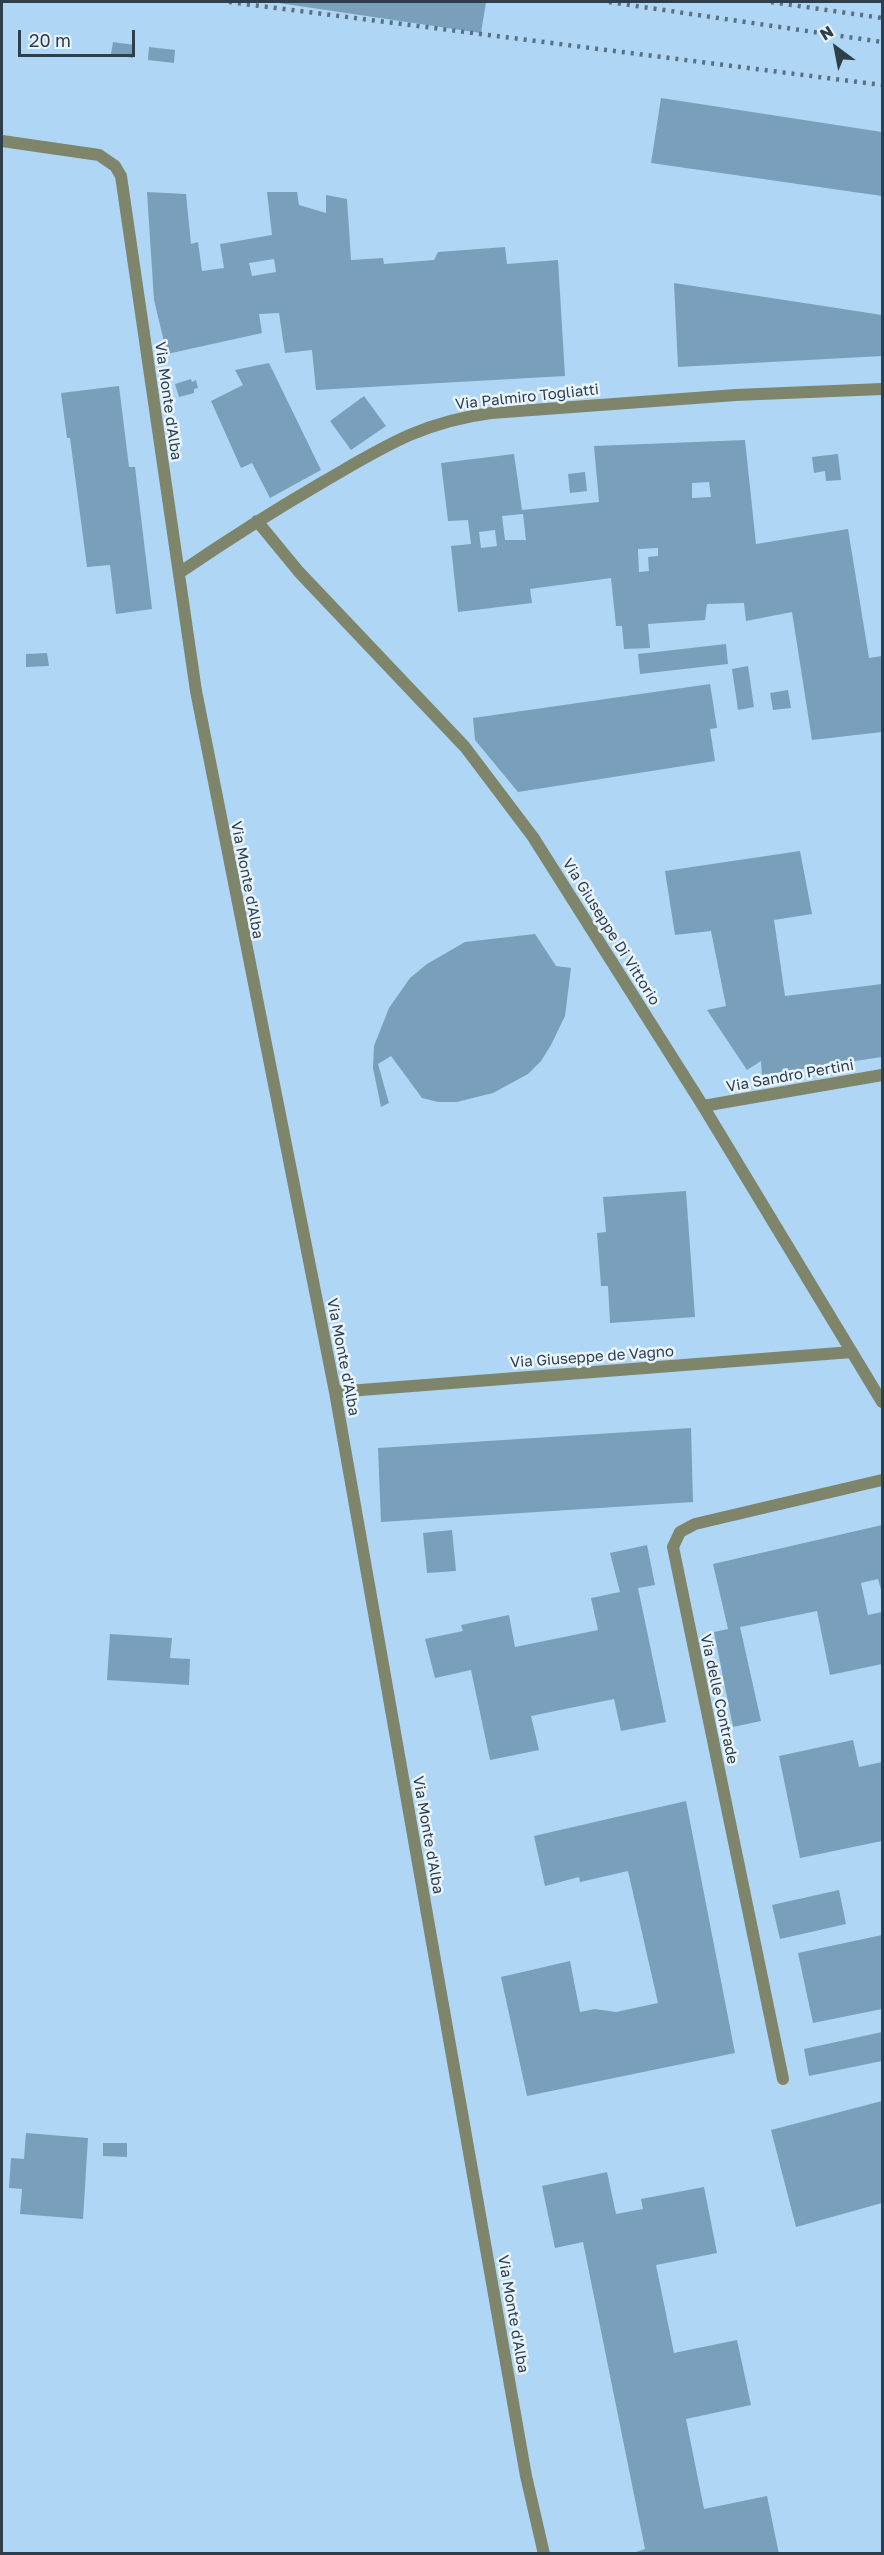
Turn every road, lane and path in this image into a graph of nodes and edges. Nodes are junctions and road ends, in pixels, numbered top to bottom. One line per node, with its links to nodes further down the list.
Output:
1 (2, 141): 4 (street, Via Monte d'Alba)
2 (882, 389): 3 (street, Via Palmiro Togliatti)
3 (257, 521): 4 (street, Via Palmiro Togliatti); 6 (street, Via Giuseppe Di Vittorio)
4 (178, 573): 8 (street, Via Monte d'Alba)
5 (882, 1075): 6 (street, Via Sandro Pertini)
6 (703, 1106): 7 (street, Via Giuseppe Di Vittorio)
7 (852, 1352): 8 (street, Via Giuseppe de Vagno); 9 (street, Via Giuseppe Di Vittorio)
8 (335, 1392): 12 (street, Via Monte d'Alba)
9 (882, 1402)
10 (882, 1480): 11 (street, Via delle Contrade)
11 (783, 2079)
12 (544, 2553)

